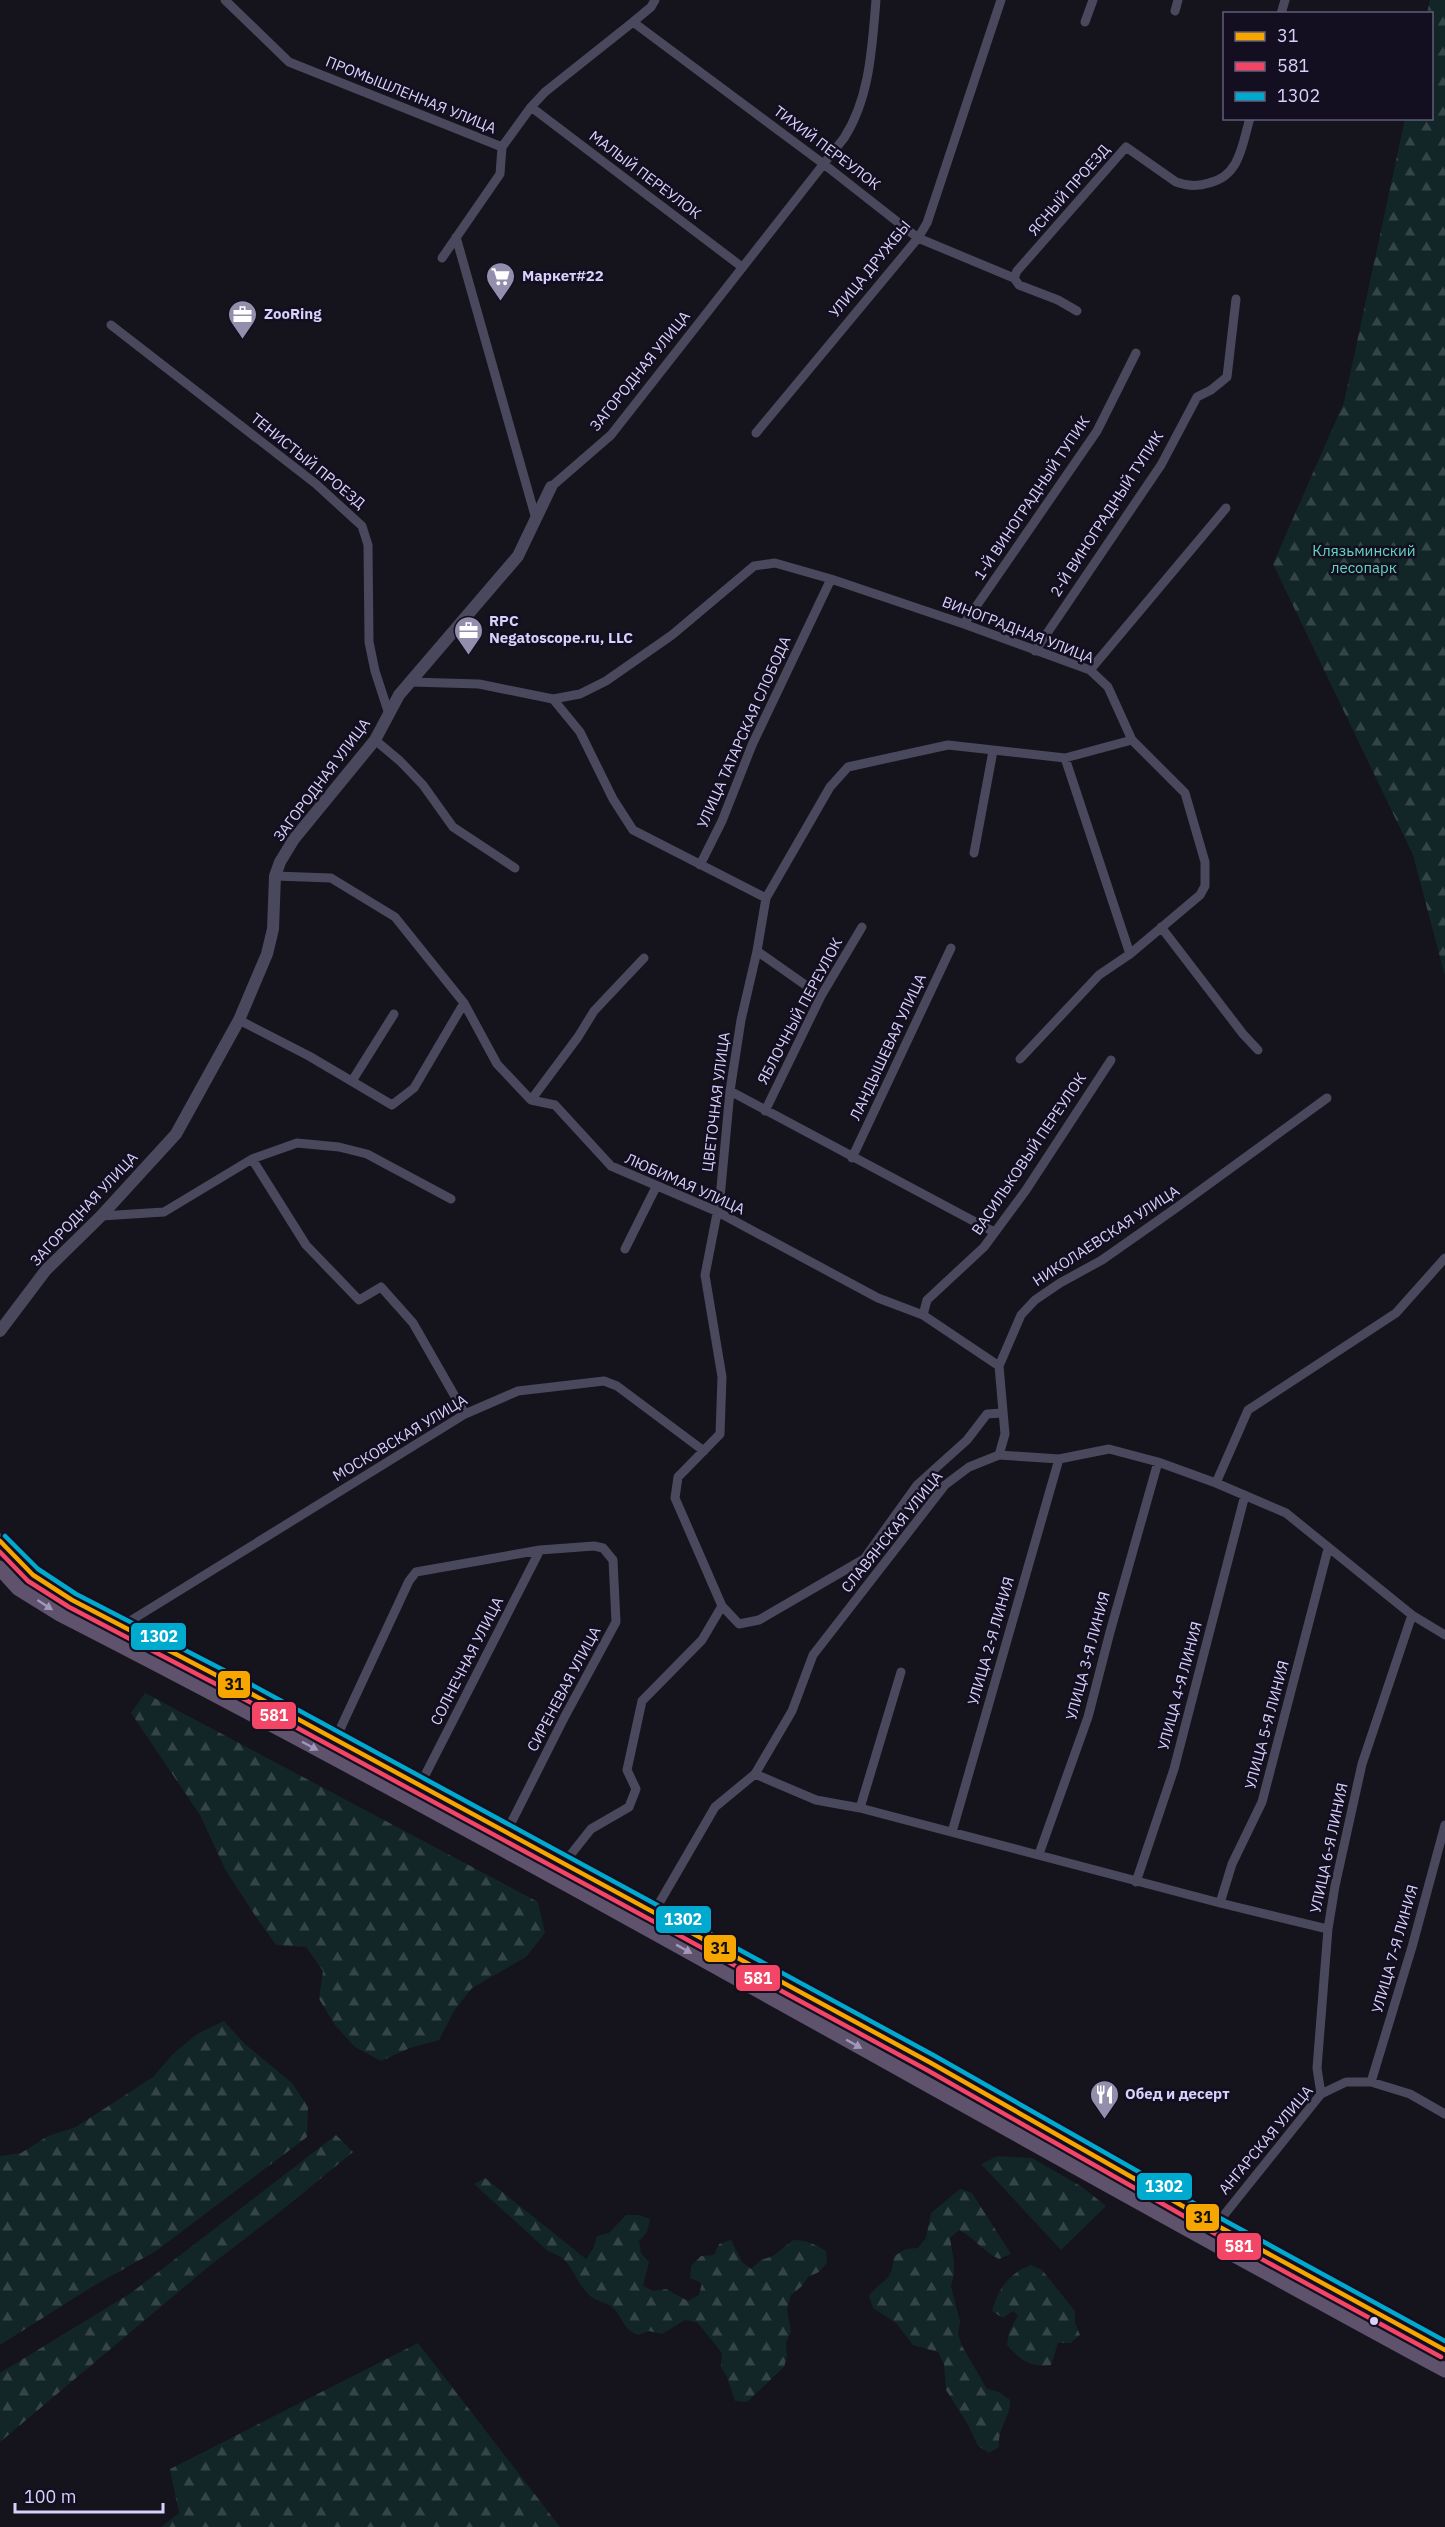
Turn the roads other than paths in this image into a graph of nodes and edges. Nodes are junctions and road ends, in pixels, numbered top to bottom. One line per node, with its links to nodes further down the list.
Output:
1 (225, 0): 12 (street, ПРОМЫШЛЕННАЯ УЛИЦА)
2 (654, 0): 8 (street, ПРОМЫШЛЕННАЯ УЛИЦА)
3 (876, 0): 13 (street, ЗАГОРОДНАЯ УЛИЦА)
4 (1001, 0): 15 (street, УЛИЦА ДРУЖБЫ)
5 (1093, 0): 9 (street)
6 (1178, 0): 7 (street)
7 (1175, 11)
8 (633, 22): 10 (street, ПРОМЫШЛЕННАЯ УЛИЦА); 13 (street, ТИХИЙ ПЕРЕУЛОК)
9 (1086, 22)
10 (531, 107): 12 (street, ПРОМЫШЛЕННАЯ УЛИЦА); 17 (street, МАЛЫЙ ПЕРЕУЛОК)
11 (1249, 120): 18 (street, ЯСНЫЙ ПРОЕЗД)
12 (502, 147): 14 (street)
13 (825, 165): 15 (street, ТИХИЙ ПЕРЕУЛОК); 17 (street, ЗАГОРОДНАЯ УЛИЦА)
14 (456, 237): 16 (street); 26 (street)
15 (918, 238): 18 (street, ТИХИЙ ПЕРЕУЛОК); 23 (street, УЛИЦА ДРУЖБЫ)
16 (442, 258)
17 (742, 267): 24 (street, ЗАГОРОДНАЯ УЛИЦА)
18 (1014, 278): 20 (street)
19 (1236, 299): 29 (street, 2-Й ВИНОГРАДНЫЙ ТУПИК)
20 (1077, 312)
21 (111, 325): 33 (street, ТЕНИСТЫЙ ПРОЕЗД)
22 (1136, 354): 28 (street, 1-Й ВИНОГРАДНЫЙ ТУПИК)
23 (756, 433)
24 (551, 487): 26 (street, ЗАГОРОДНАЯ УЛИЦА)
25 (1227, 508): 30 (street)
26 (536, 519): 31 (street, ЗАГОРОДНАЯ УЛИЦА)
27 (831, 579): 28 (street, ВИНОГРАДНАЯ УЛИЦА); 32 (street, ВИНОГРАДНАЯ УЛИЦА); 39 (street, УЛИЦА ТАТАРСКАЯ СЛОБОДА)
28 (964, 624): 29 (street, ВИНОГРАДНАЯ УЛИЦА)
29 (1035, 651): 30 (street, ВИНОГРАДНАЯ УЛИЦА)
30 (1090, 670): 35 (street, ВИНОГРАДНАЯ УЛИЦА)
31 (411, 682): 32 (street); 33 (street, ЗАГОРОДНАЯ УЛИЦА)
32 (553, 699): 39 (street)
33 (389, 714): 34 (street, ЗАГОРОДНАЯ УЛИЦА)
34 (375, 740): 40 (street); 41 (street, ЗАГОРОДНАЯ УЛИЦА)
35 (1132, 740): 37 (street); 44 (street, ВИНОГРАДНАЯ УЛИЦА)
36 (993, 751): 37 (street); 38 (street); 42 (street)
37 (1065, 758): 47 (street)
38 (974, 853)
39 (700, 865): 42 (street)
40 (515, 868)
41 (275, 876): 50 (street, ЛЮБИМАЯ УЛИЦА); 52 (street, ЗАГОРОДНАЯ УЛИЦА)
42 (766, 898): 46 (street, ЦВЕТОЧНАЯ УЛИЦА)
43 (862, 927): 49 (street, ЯБЛОЧНЫЙ ПЕРЕУЛОК)
44 (1161, 927): 47 (street, ВИНОГРАДНАЯ УЛИЦА); 53 (street)
45 (951, 948): 61 (street, ЛАНДЫШЕВАЯ УЛИЦА)
46 (757, 951): 49 (street); 57 (street, ЦВЕТОЧНАЯ УЛИЦА)
47 (1130, 954): 54 (street, ВИНОГРАДНАЯ УЛИЦА)
48 (644, 958): 59 (street)
49 (822, 996): 60 (street, ЯБЛОЧНЫЙ ПЕРЕУЛОК)
50 (464, 1003): 56 (street); 59 (street, ЛЮБИМАЯ УЛИЦА)
51 (394, 1014): 56 (street)
52 (239, 1020): 56 (street); 66 (street, ЗАГОРОДНАЯ УЛИЦА)
53 (1258, 1050)
54 (1020, 1059)
55 (1111, 1060): 67 (street, ВАСИЛЬКОВЫЙ ПЕРЕУЛОК)
56 (352, 1081)
57 (730, 1091): 60 (street); 65 (street, ЦВЕТОЧНАЯ УЛИЦА)
58 (1328, 1098): 72 (street, НИКОЛАЕВСКАЯ УЛИЦА)
59 (531, 1100): 63 (street, ЛЮБИМАЯ УЛИЦА)
60 (765, 1111): 61 (street)
61 (852, 1158): 67 (street)
62 (252, 1160): 64 (street); 66 (street); 74 (street)
63 (656, 1187): 65 (street, ЛЮБИМАЯ УЛИЦА); 68 (street)
64 (452, 1199)
65 (716, 1211): 70 (street, ЛЮБИМАЯ УЛИЦА); 75 (street, ЦВЕТОЧНАЯ УЛИЦА)
66 (101, 1216): 71 (street, ЗАГОРОДНАЯ УЛИЦА)
67 (994, 1232): 70 (street, ВАСИЛЬКОВЫЙ ПЕРЕУЛОК)
68 (626, 1249)
69 (1445, 1258): 79 (street)
70 (923, 1315): 72 (street, ЛЮБИМАЯ УЛИЦА)
71 (0, 1331)
72 (999, 1366): 73 (street, НИКОЛАЕВСКАЯ УЛИЦА)
73 (1002, 1413): 76 (street, НИКОЛАЕВСКАЯ УЛИЦА); 85 (street)
74 (465, 1414): 75 (street, МОСКОВСКАЯ УЛИЦА); 87 (street, МОСКОВСКАЯ УЛИЦА)
75 (704, 1451): 85 (street, ЦВЕТОЧНАЯ УЛИЦА)
76 (999, 1455): 77 (street, СЛАВЯНСКАЯ УЛИЦА); 91 (street, СЛАВЯНСКАЯ УЛИЦА)
77 (1059, 1459): 78 (street, СЛАВЯНСКАЯ УЛИЦА); 95 (street, УЛИЦА 2-Я ЛИНИЯ)
78 (1158, 1462): 79 (street, СЛАВЯНСКАЯ УЛИЦА); 97 (street, УЛИЦА 3-Я ЛИНИЯ)
79 (1216, 1483): 80 (street, СЛАВЯНСКАЯ УЛИЦА)
80 (1245, 1495): 82 (street, СЛАВЯНСКАЯ УЛИЦА); 99 (street, УЛИЦА 4-Я ЛИНИЯ)
81 (0, 1541): 87 (main road)
82 (1328, 1549): 86 (street, СЛАВЯНСКАЯ УЛИЦА); 100 (street, УЛИЦА 5-Я ЛИНИЯ)
83 (540, 1550): 90 (street); 92 (street, СОЛНЕЧНАЯ УЛИЦА); 96 (street, СИРЕНЕВАЯ УЛИЦА)
84 (0, 1568): 108 (main road, one-way to 108)
85 (722, 1606): 98 (street)
86 (1412, 1615): 88 (street, СЛАВЯНСКАЯ УЛИЦА); 102 (street, УЛИЦА 6-Я ЛИНИЯ)
87 (122, 1626): 90 (main road)
88 (1445, 1635)
89 (901, 1672): 93 (street)
90 (336, 1740): 92 (main road)
91 (755, 1774): 93 (street); 101 (street, СЛАВЯНСКАЯ УЛИЦА)
92 (420, 1785): 96 (main road)
93 (860, 1808): 95 (street)
94 (1445, 1825): 103 (street, УЛИЦА 7-Я ЛИНИЯ)
95 (952, 1832): 97 (street)
96 (506, 1833): 98 (main road)
97 (1039, 1854): 99 (street)
98 (564, 1863): 101 (main road)
99 (1136, 1882): 100 (street)
100 (1220, 1903): 102 (street)
101 (654, 1912): 106 (main road)
102 (1328, 1929): 104 (street, УЛИЦА 6-Я ЛИНИЯ)
103 (1371, 2082): 104 (street, АНГАРСКАЯ УЛИЦА); 105 (street, АНГАРСКАЯ УЛИЦА)
104 (1321, 2094): 106 (street, АНГАРСКАЯ УЛИЦА)
105 (1445, 2114)
106 (1216, 2225): 107 (main road)
107 (1445, 2350)
108 (1445, 2370)

